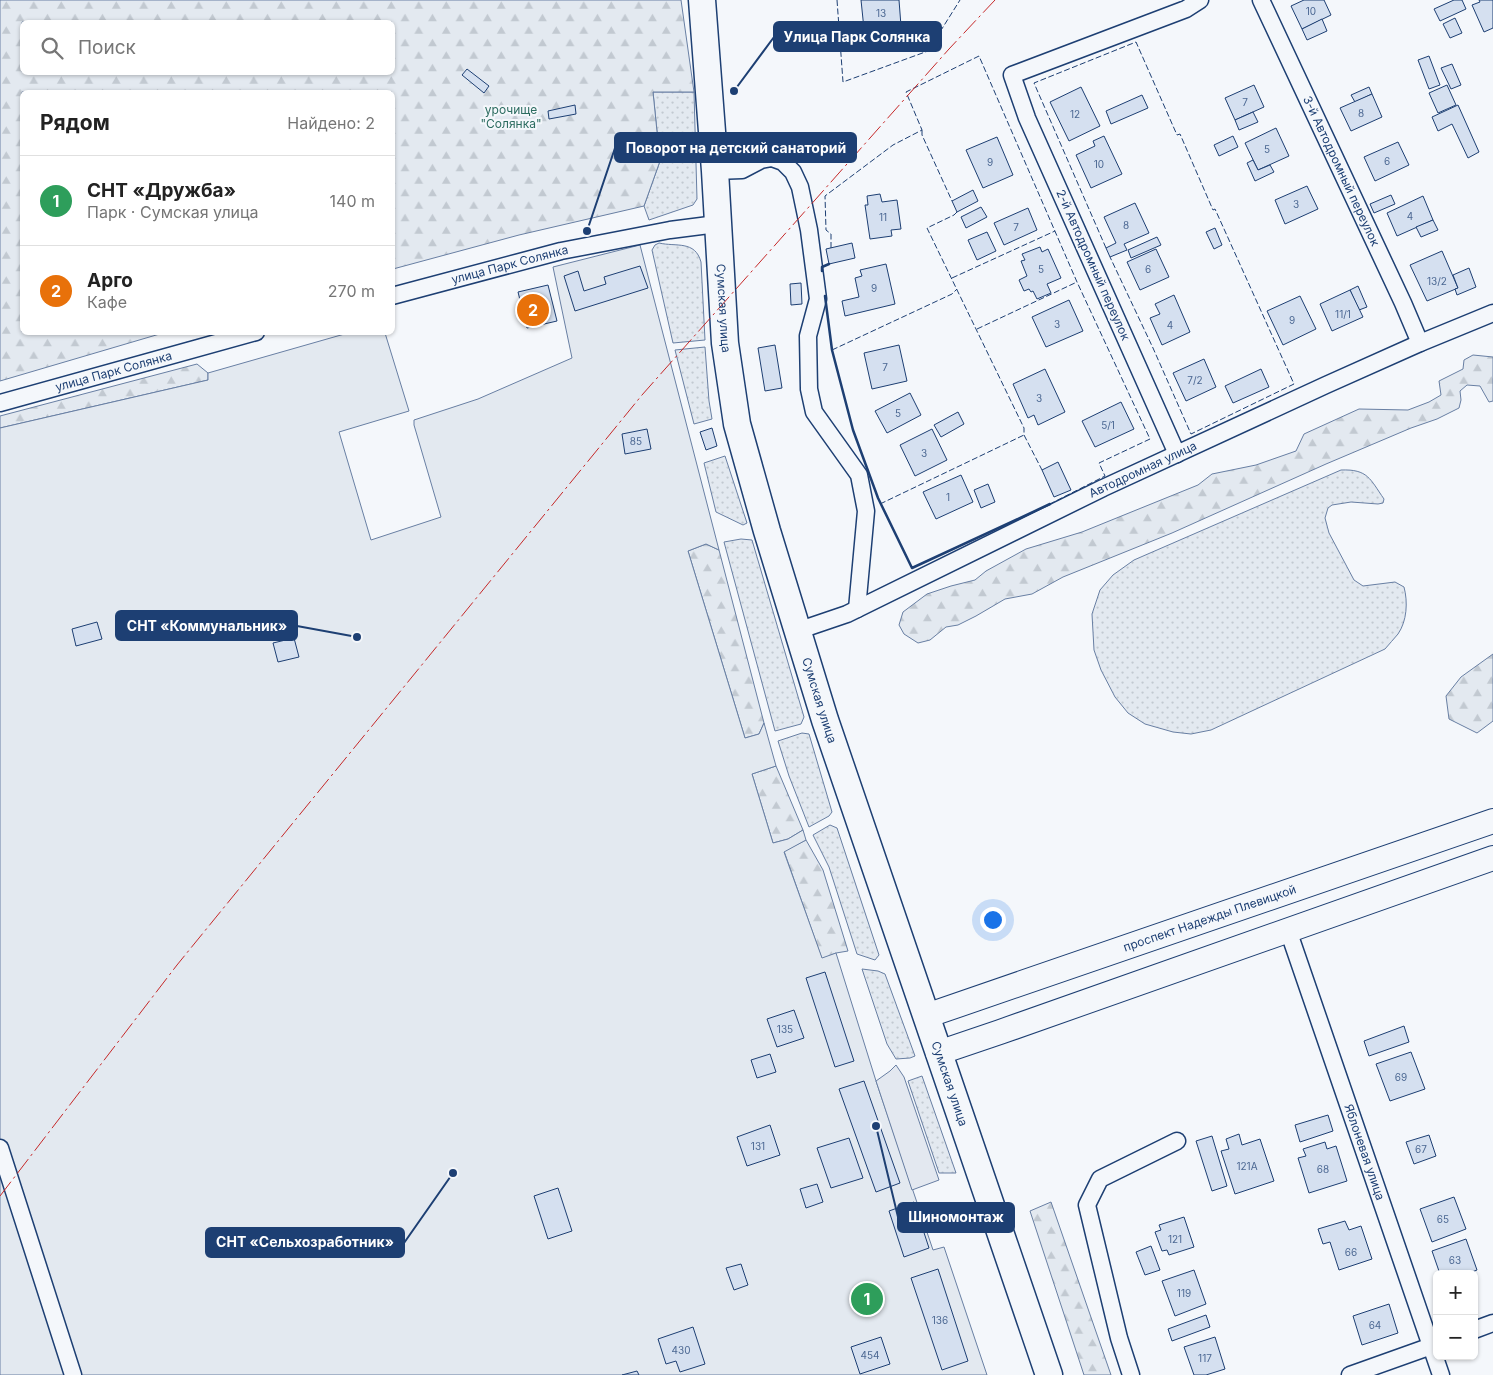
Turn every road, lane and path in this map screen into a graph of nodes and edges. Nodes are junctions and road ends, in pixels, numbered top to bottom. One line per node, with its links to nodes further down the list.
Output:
1 (702, 0): 4 (main road, Сумская улица)
2 (1200, 0): 11 (street, 2-й Автодромный переулок)
3 (1261, 0): 9 (street, 3-й Автодромный переулок)
4 (715, 171): 5 (main road, Сумская улица); 12 (street)
5 (717, 224): 6 (street, улица Парк Солянка); 13 (main road, Сумская улица)
6 (395, 295)
7 (1493, 313): 9 (street, Автодромная улица)
8 (245, 335): 10 (street, улица Парк Солянка)
9 (1420, 343): 11 (street, Автодромная улица)
10 (0, 403)
11 (1177, 454): 12 (street, Автодромная улица)
12 (857, 609): 13 (street, Автодромная улица)
13 (797, 631): 17 (main road, Сумская улица)
14 (1493, 821): 17 (main road, проспект Надежды Плевицкой)
15 (1493, 858): 16 (main road)
16 (1288, 930): 18 (main road); 23 (street, Яблоневая улица)
17 (926, 1016): 18 (main road, Сумская улица)
18 (938, 1053): 27 (main road, Сумская улица)
19 (1178, 1141): 28 (street)
20 (0, 1148): 26 (street)
21 (1493, 1323): 22 (street)
22 (1478, 1329)
23 (1433, 1342)
24 (1433, 1345): 29 (street)
25 (1438, 1360): 30 (street, Яблоневая улица)
26 (73, 1375)
27 (1049, 1375)
28 (1130, 1375)
29 (1350, 1375)
30 (1441, 1375)

